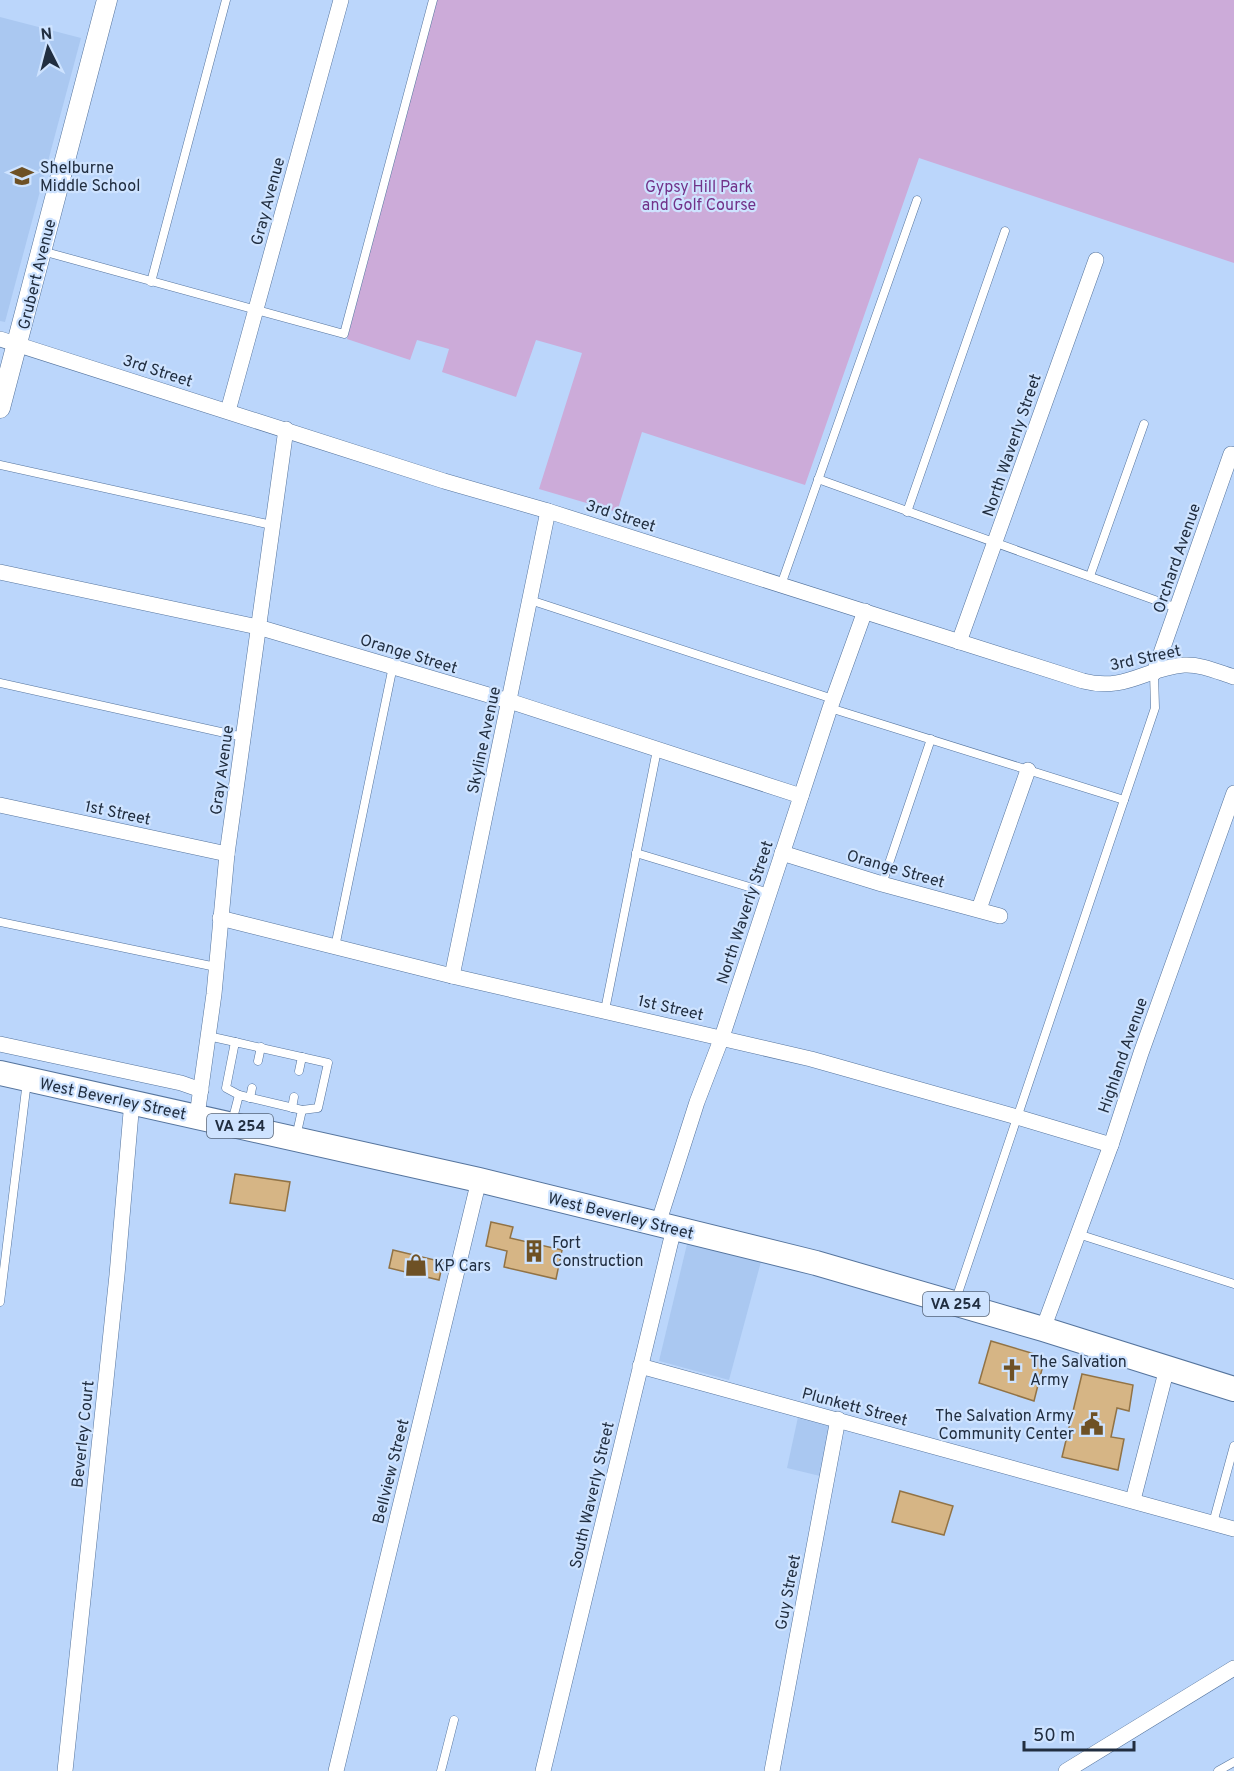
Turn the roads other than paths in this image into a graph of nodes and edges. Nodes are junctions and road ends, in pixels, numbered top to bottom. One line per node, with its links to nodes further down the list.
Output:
1 (107, 0): 7 (street, Grubert Avenue)
2 (226, 0): 9 (lane)
3 (341, 0): 10 (street, Gray Avenue)
4 (434, 0): 10 (lane)
5 (917, 200): 18 (lane)
6 (1005, 231): 20 (lane)
7 (42, 251): 9 (lane); 11 (street, Grubert Avenue)
8 (1096, 260): 22 (street, North Waverly Street)
9 (151, 282): 10 (lane)
10 (256, 310): 13 (street, Gray Avenue)
11 (9, 341): 12 (street, Grubert Avenue); 13 (street, 3rd Street)
12 (0, 408)
13 (228, 411): 15 (street, 3rd Street)
14 (1144, 424): 24 (lane)
15 (286, 429): 19 (street, 3rd Street); 21 (street, Gray Avenue)
16 (1231, 454): 27 (street, Orchard Avenue)
17 (0, 465): 21 (lane)
18 (818, 479): 20 (lane); 25 (lane)
19 (548, 511): 25 (street, 3rd Street); 26 (street, Skyline Avenue)
20 (907, 512): 22 (lane)
21 (272, 525): 29 (street, Gray Avenue)
22 (996, 543): 24 (lane); 30 (street, North Waverly Street)
23 (0, 572): 29 (street, Orange Street)
24 (1090, 576): 27 (lane)
25 (781, 585): 28 (street, 3rd Street)
26 (530, 600): 35 (street, Skyline Avenue); 36 (lane)
27 (1177, 608): 32 (street, Orchard Avenue)
28 (865, 611): 30 (street, 3rd Street); 36 (street, North Waverly Street)
29 (258, 627): 31 (street, Orange Street); 37 (street, Gray Avenue)
30 (959, 642): 32 (street, 3rd Street)
31 (393, 666): 35 (street, Orange Street); 54 (lane)
32 (1154, 673): 33 (street, 3rd Street); 43 (lane)
33 (1234, 677)
34 (0, 683): 37 (lane)
35 (509, 701): 39 (street, Orange Street); 56 (street, Skyline Avenue)
36 (831, 703): 38 (lane); 42 (street, North Waverly Street)
37 (243, 737): 47 (street, Gray Avenue)
38 (931, 739): 40 (lane); 48 (lane)
39 (657, 750): 42 (street, Orange Street); 45 (lane)
40 (1028, 770): 43 (lane); 50 (street)
41 (1234, 793): 80 (street, Highland Avenue)
42 (801, 796): 46 (street, North Waverly Street)
43 (1124, 800): 77 (lane)
44 (0, 805): 47 (street, 1st Street)
45 (636, 853): 49 (lane); 57 (lane)
46 (782, 853): 48 (street, Orange Street); 49 (street, North Waverly Street)
47 (227, 854): 52 (street, Gray Avenue)
48 (882, 884): 50 (street, Orange Street)
49 (769, 893): 59 (street, North Waverly Street)
50 (979, 909): 51 (street, Orange Street)
51 (1000, 916)
52 (220, 918): 54 (street, 1st Street); 55 (street, Gray Avenue)
53 (0, 922): 55 (lane)
54 (335, 947): 56 (street, 1st Street)
55 (216, 967): 58 (street, Gray Avenue)
56 (452, 976): 57 (street, 1st Street)
57 (605, 1010): 59 (street, 1st Street)
58 (208, 1036): 60 (lane); 69 (street, Gray Avenue)
59 (722, 1037): 77 (street, 1st Street); 82 (street, North Waverly Street)
60 (236, 1042): 62 (lane); 70 (lane)
61 (0, 1044): 69 (street, West Beverley Street)
62 (261, 1047): 63 (lane); 64 (lane)
63 (302, 1057): 65 (lane); 75 (lane)
64 (258, 1061)
65 (299, 1071)
66 (0, 1073): 67 (main road, West Beverley Street / VA 254)
67 (28, 1080): 73 (main road, West Beverley Street / VA 254); 85 (lane)
68 (252, 1088): 71 (lane)
69 (201, 1090): 76 (street, Gray Avenue)
70 (239, 1095): 71 (lane); 78 (lane)
71 (250, 1098): 74 (lane)
72 (294, 1098): 74 (lane)
73 (132, 1101): 76 (main road, West Beverley Street / VA 254); 99 (street, Beverley Court)
74 (292, 1108): 75 (lane)
75 (302, 1110): 79 (lane)
76 (197, 1116): 78 (main road, West Beverley Street / VA 254)
77 (1017, 1117): 80 (street, 1st Street); 86 (lane)
78 (232, 1124): 79 (main road, West Beverley Street / VA 254)
79 (296, 1139): 81 (main road, West Beverley Street / VA 254)
80 (1111, 1145): 83 (street, Highland Avenue)
81 (479, 1180): 82 (main road, West Beverley Street / VA 254); 100 (street, Bellview Street)
82 (666, 1226): 86 (main road, West Beverley Street / VA 254); 88 (street, South Waverly Street)
83 (1078, 1234): 84 (lane); 87 (street, Highland Avenue)
84 (1234, 1284)
85 (0, 1302)
86 (955, 1304): 87 (main road, West Beverley Street / VA 254)
87 (1043, 1329): 89 (main road, West Beverley Street / VA 254)
88 (640, 1366): 91 (street, Plunkett Street); 102 (street, South Waverly Street)
89 (1167, 1368): 90 (main road, West Beverley Street / VA 254); 93 (street)
90 (1234, 1389)
91 (838, 1419): 93 (street, Plunkett Street); 103 (street, Guy Street)
92 (1234, 1446): 94 (lane)
93 (1134, 1500): 94 (street, Plunkett Street)
94 (1213, 1523): 95 (street, Plunkett Street)
95 (1234, 1529)
96 (1234, 1668): 104 (street)
97 (454, 1720): 101 (lane)
98 (1234, 1762): 105 (lane)
99 (65, 1771)
100 (336, 1771)
101 (441, 1771)
102 (543, 1771)
103 (772, 1771)
104 (1066, 1771)
105 (1218, 1771)

